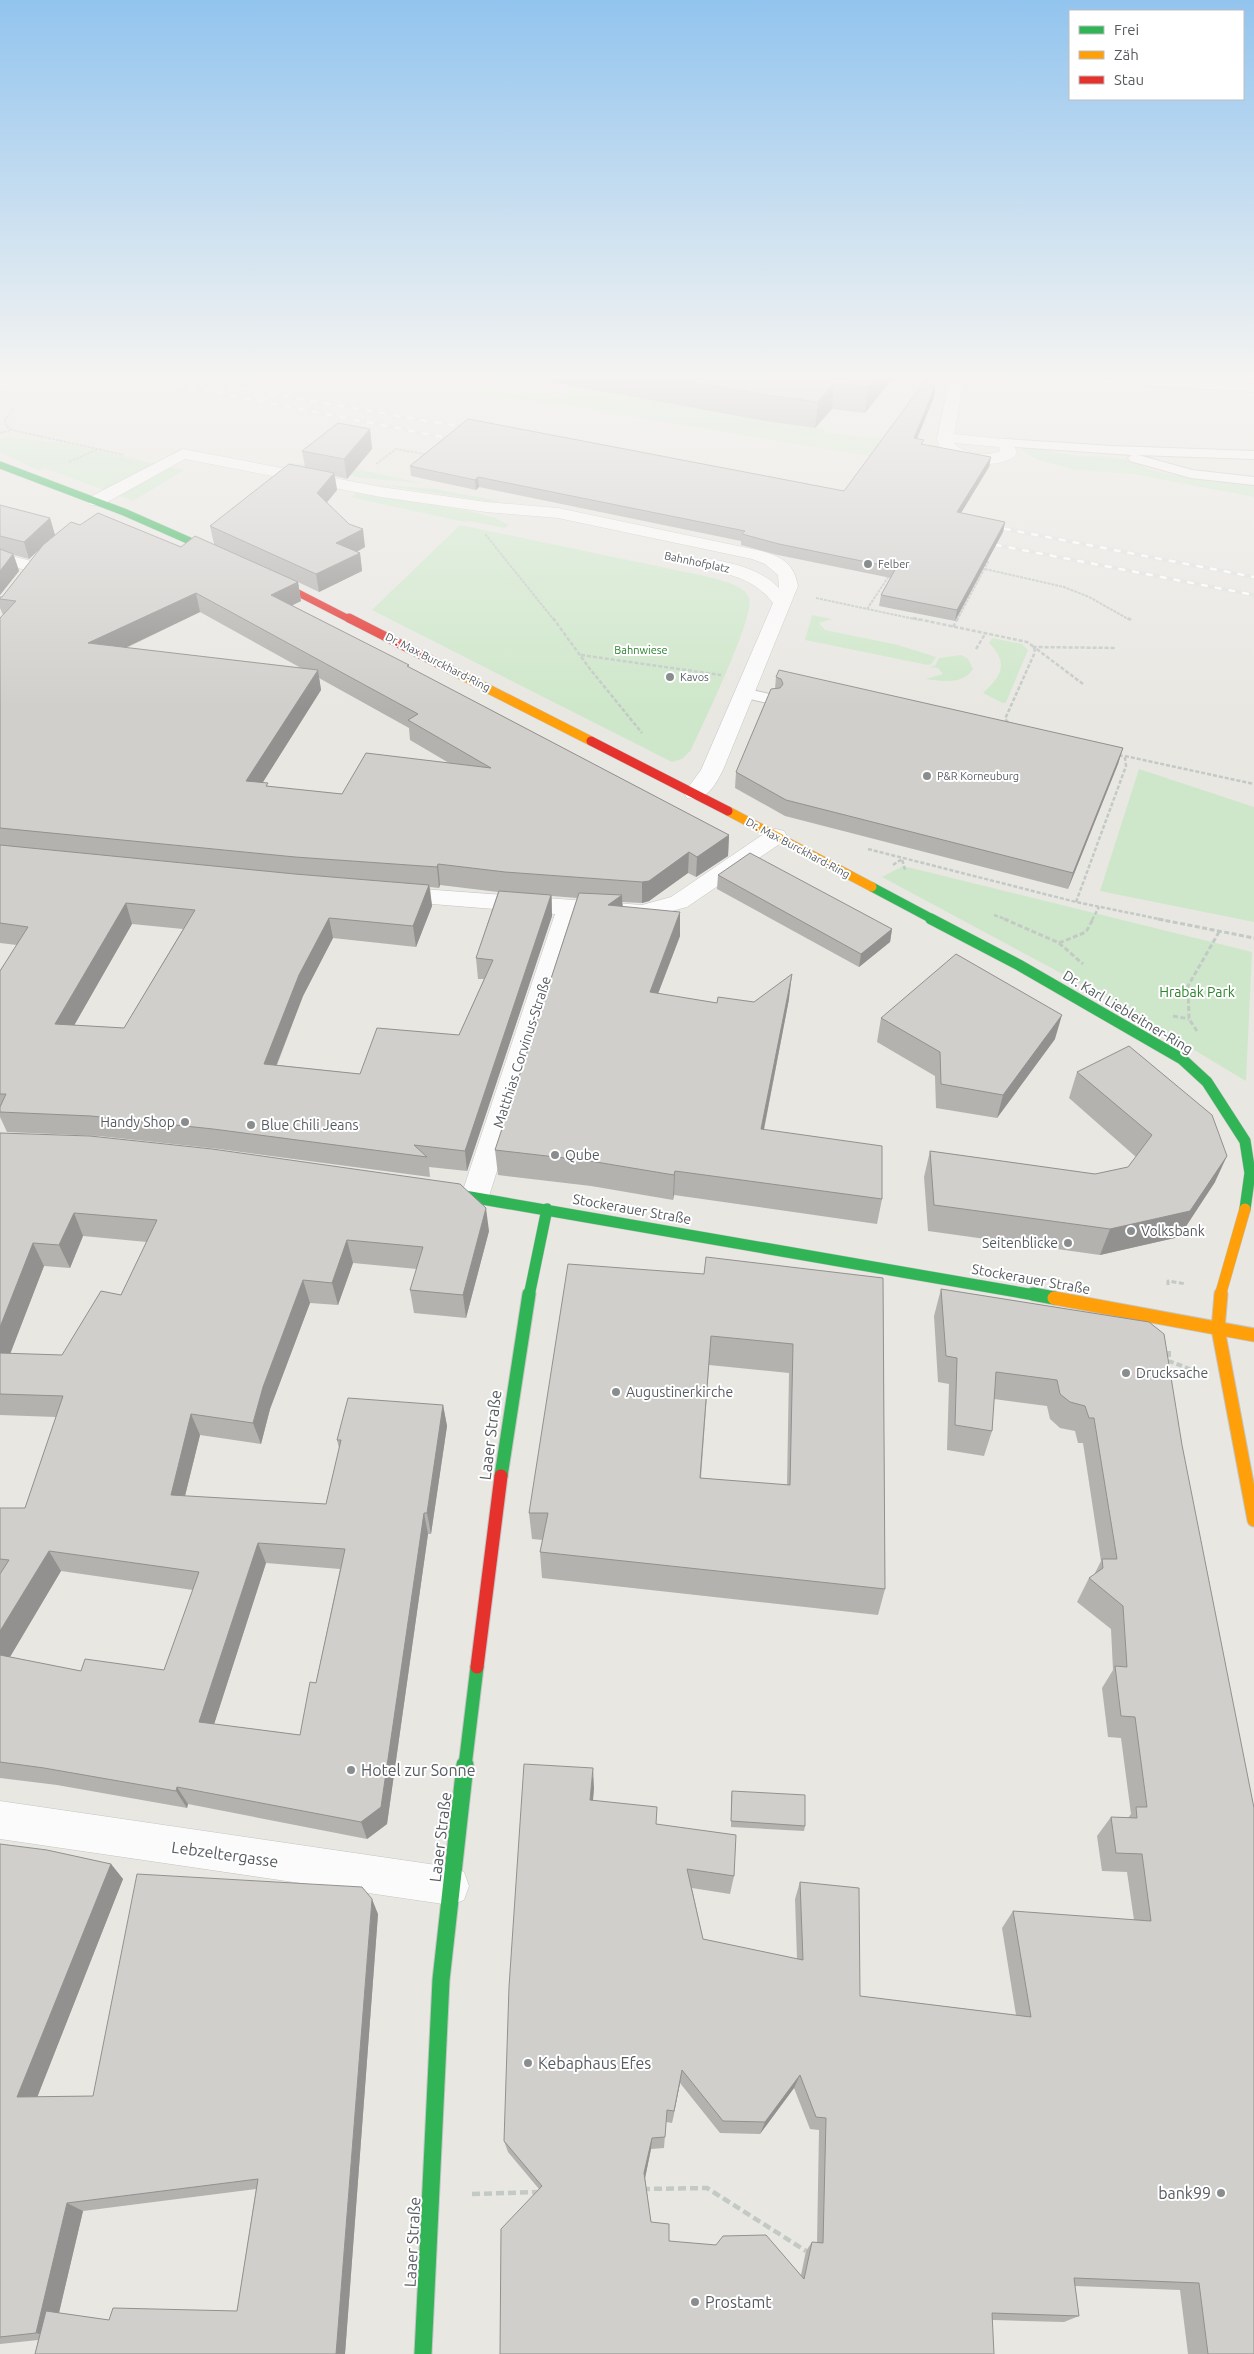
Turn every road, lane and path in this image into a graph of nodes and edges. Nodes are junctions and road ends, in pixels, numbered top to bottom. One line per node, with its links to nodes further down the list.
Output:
1 (64, 489): 4 (street)
2 (119, 489): 4 (street, Bahnhofplatz)
3 (365, 489): 5 (street, Bahnhofplatz)
4 (96, 501): 6 (street)
5 (486, 507): 8 (street, Bahnhofplatz); 20 (street, Bahnhofplatz)
6 (114, 508): 7 (street); 13 (street)
7 (92, 521)
8 (544, 529)
9 (483, 532): 28 (path)
10 (47, 554): 15 (street)
11 (0, 558): 15 (street)
12 (685, 559): 20 (street, Bahnhofplatz)
13 (231, 560)
14 (980, 560): 17 (path)
15 (33, 567): 19 (street)
16 (893, 569): 21 (path)
17 (985, 569): 22 (path); 23 (path)
18 (256, 572): 35 (street, Dr. Max Burckhard-Ring)
19 (22, 582)
20 (784, 597): 21 (path); 30 (street)
21 (867, 608): 23 (path)
22 (1132, 620)
23 (953, 627): 24 (path)
24 (985, 634): 25 (path); 27 (path)
25 (1034, 647): 26 (path); 29 (path); 32 (path)
26 (1116, 648)
27 (976, 649)
28 (580, 655): 30 (path); 35 (path)
29 (1082, 684)
30 (746, 686): 31 (lane); 37 (street)
31 (772, 699)
32 (1015, 727)
33 (1114, 752): 34 (path)
34 (1124, 756): 36 (path); 42 (path)
35 (670, 780): 37 (street, Dr. Max Burckhard-Ring)
36 (1254, 784)
37 (695, 793): 38 (street, Dr. Max Burckhard-Ring)
38 (776, 836): 40 (street, Dr. Max Burckhard-Ring); 44 (street)
39 (867, 848): 42 (path)
40 (865, 884): 52 (street, Dr. Karl Liebleitner-Ring)
41 (376, 893): 44 (street)
42 (1076, 902): 43 (path)
43 (1099, 907): 45 (path); 47 (path)
44 (569, 908): 50 (street, Matthias Corvinus-Straße)
45 (1219, 932): 46 (path); 48 (path)
46 (1254, 938)
47 (1059, 943)
48 (1201, 1039)
49 (427, 1189): 50 (street, Stockerauer Straße)
50 (475, 1196): 51 (street, Stockerauer Straße)
51 (547, 1209): 52 (street, Stockerauer Straße); 56 (street, Laaer Straße)
52 (1218, 1329): 53 (street, Stockerauer Straße); 54 (street, Dr. Karl Liebleitner-Ring)
53 (1254, 1335)
54 (1254, 1520)
55 (0, 1820): 56 (street, Lebzeltergasse)
56 (450, 1886): 59 (street, Laaer Straße)
57 (638, 2189): 60 (path)
58 (549, 2192): 59 (path)
59 (430, 2194): 61 (street, Laaer Straße)
60 (806, 2251)
61 (423, 2354)

